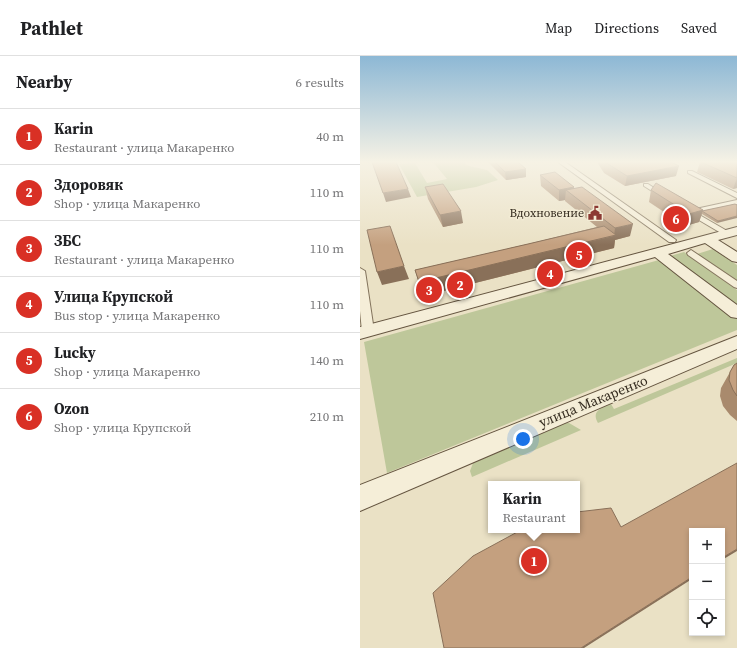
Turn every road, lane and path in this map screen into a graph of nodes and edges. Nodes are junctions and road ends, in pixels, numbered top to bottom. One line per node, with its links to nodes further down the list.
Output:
1 (600, 190): 9 (street)
2 (653, 190): 6 (street)
3 (725, 190): 4 (street)
4 (737, 196)
5 (737, 202): 6 (street)
6 (691, 212): 7 (street)
7 (732, 232): 8 (main road)
8 (707, 239): 10 (main road); 12 (main road)
9 (672, 240)
10 (658, 252): 15 (main road); 16 (main road)
11 (691, 253): 14 (street)
12 (737, 258)
13 (360, 271): 16 (street)
14 (737, 285)
15 (737, 313)
16 (364, 332)
17 (737, 342): 18 (main road, улица Макаренко)
18 (360, 498)

